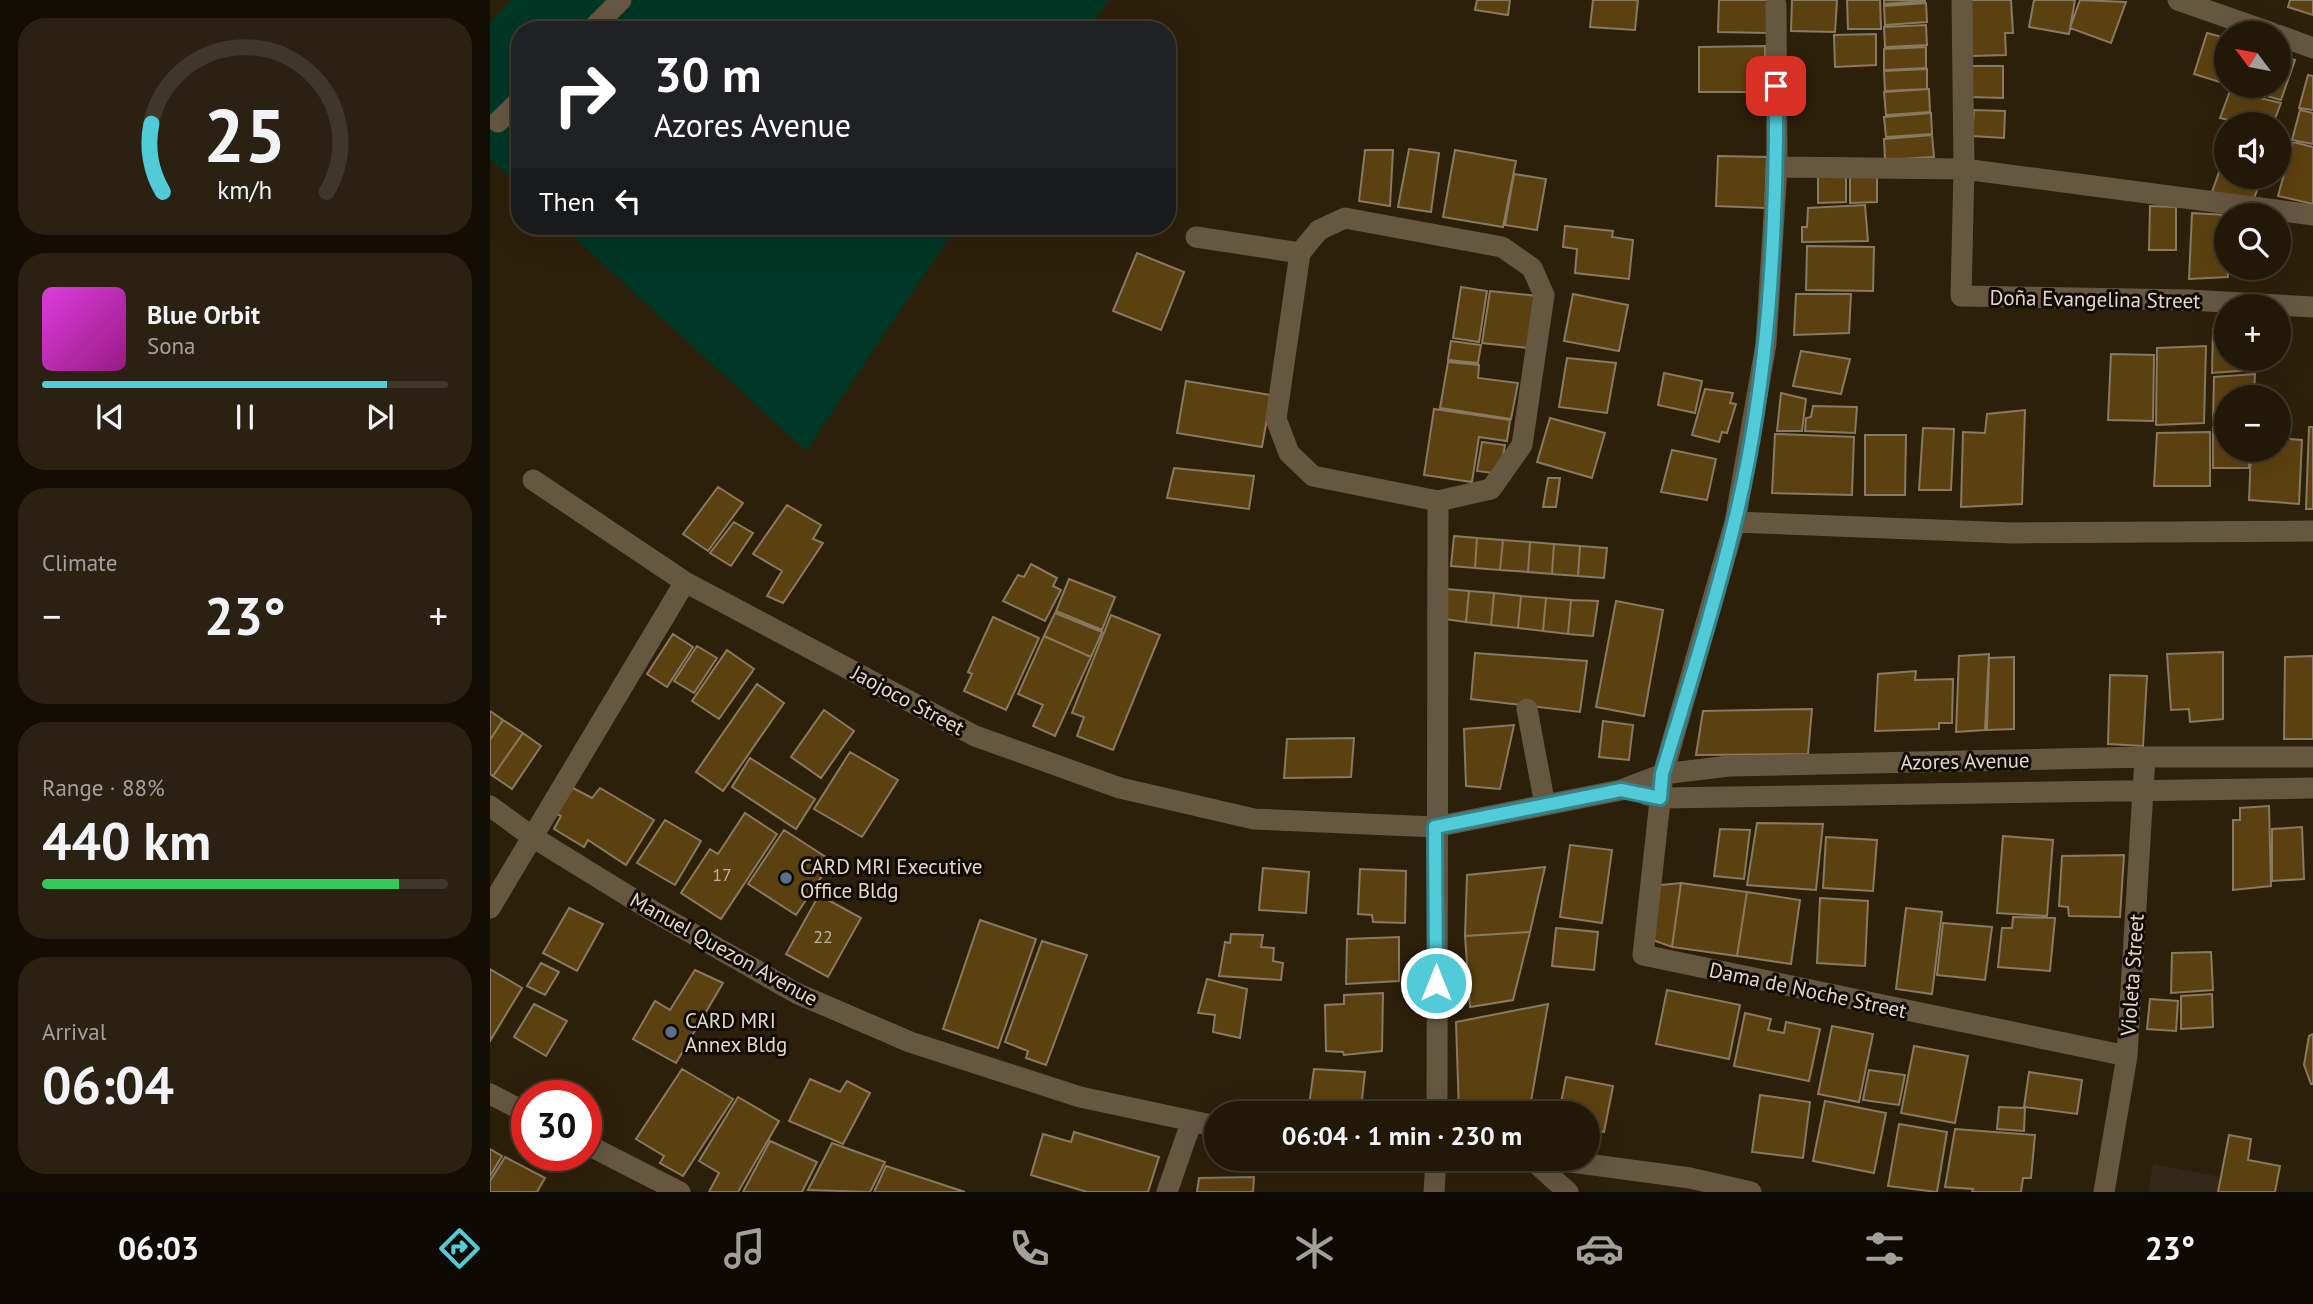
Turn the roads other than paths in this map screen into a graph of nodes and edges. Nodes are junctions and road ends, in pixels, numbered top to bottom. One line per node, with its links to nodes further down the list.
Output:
1 (621, 0): 5 (street)
2 (1962, 0): 12 (street)
3 (2178, 0): 6 (street)
4 (1776, 5): 11 (street)
5 (600, 21)
6 (2238, 21)
7 (2291, 40): 8 (street)
8 (2313, 48)
9 (511, 109): 10 (street)
10 (498, 122)
11 (1777, 167): 12 (street); 19 (street)
12 (1964, 169): 13 (street); 16 (street, Doña Evangelina Street)
13 (2313, 215)
14 (1196, 237): 15 (street)
15 (1300, 253): 18 (street); 18 (street)
16 (2313, 307)
17 (533, 480): 21 (street, Jaojoco Street)
18 (1438, 501): 32 (street)
19 (1735, 523): 20 (street); 25 (street)
20 (2313, 531)
21 (685, 582): 32 (street, Jaojoco Street); 33 (street)
22 (1527, 709): 30 (street)
23 (2145, 757): 24 (street, Azores Avenue); 25 (street, Azores Avenue); 28 (street, Violeta Street)
24 (2313, 757)
25 (1662, 774): 27 (street, Azores Avenue); 29 (street)
26 (2313, 788): 28 (street, Azores Avenue)
27 (1621, 790): 29 (street, Azores Avenue); 30 (street, Azores Avenue)
28 (2144, 791): 29 (street, Azores Avenue); 35 (street, Violeta Street)
29 (1660, 798): 35 (street, Dama de Noche Street)
30 (1545, 805): 32 (street, Azores Avenue)
31 (490, 806): 33 (street, Manuel Quezon Avenue)
32 (1435, 827): 37 (street)
33 (531, 836): 34 (street); 39 (street, Manuel Quezon Avenue)
34 (490, 908)
35 (2127, 1056): 51 (street, Violeta Street)
36 (490, 1094): 38 (street)
37 (1437, 1101)
38 (511, 1105)
39 (1191, 1123): 40 (street, Manuel Quezon Avenue); 47 (street)
40 (1204, 1125)
41 (602, 1152): 46 (street)
42 (1600, 1169): 45 (street)
43 (1435, 1171): 48 (street)
44 (1545, 1171): 49 (street)
45 (1688, 1185): 50 (street)
46 (680, 1192)
47 (1167, 1192)
48 (1434, 1192)
49 (1568, 1192)
50 (1751, 1192)
51 (2105, 1192)

